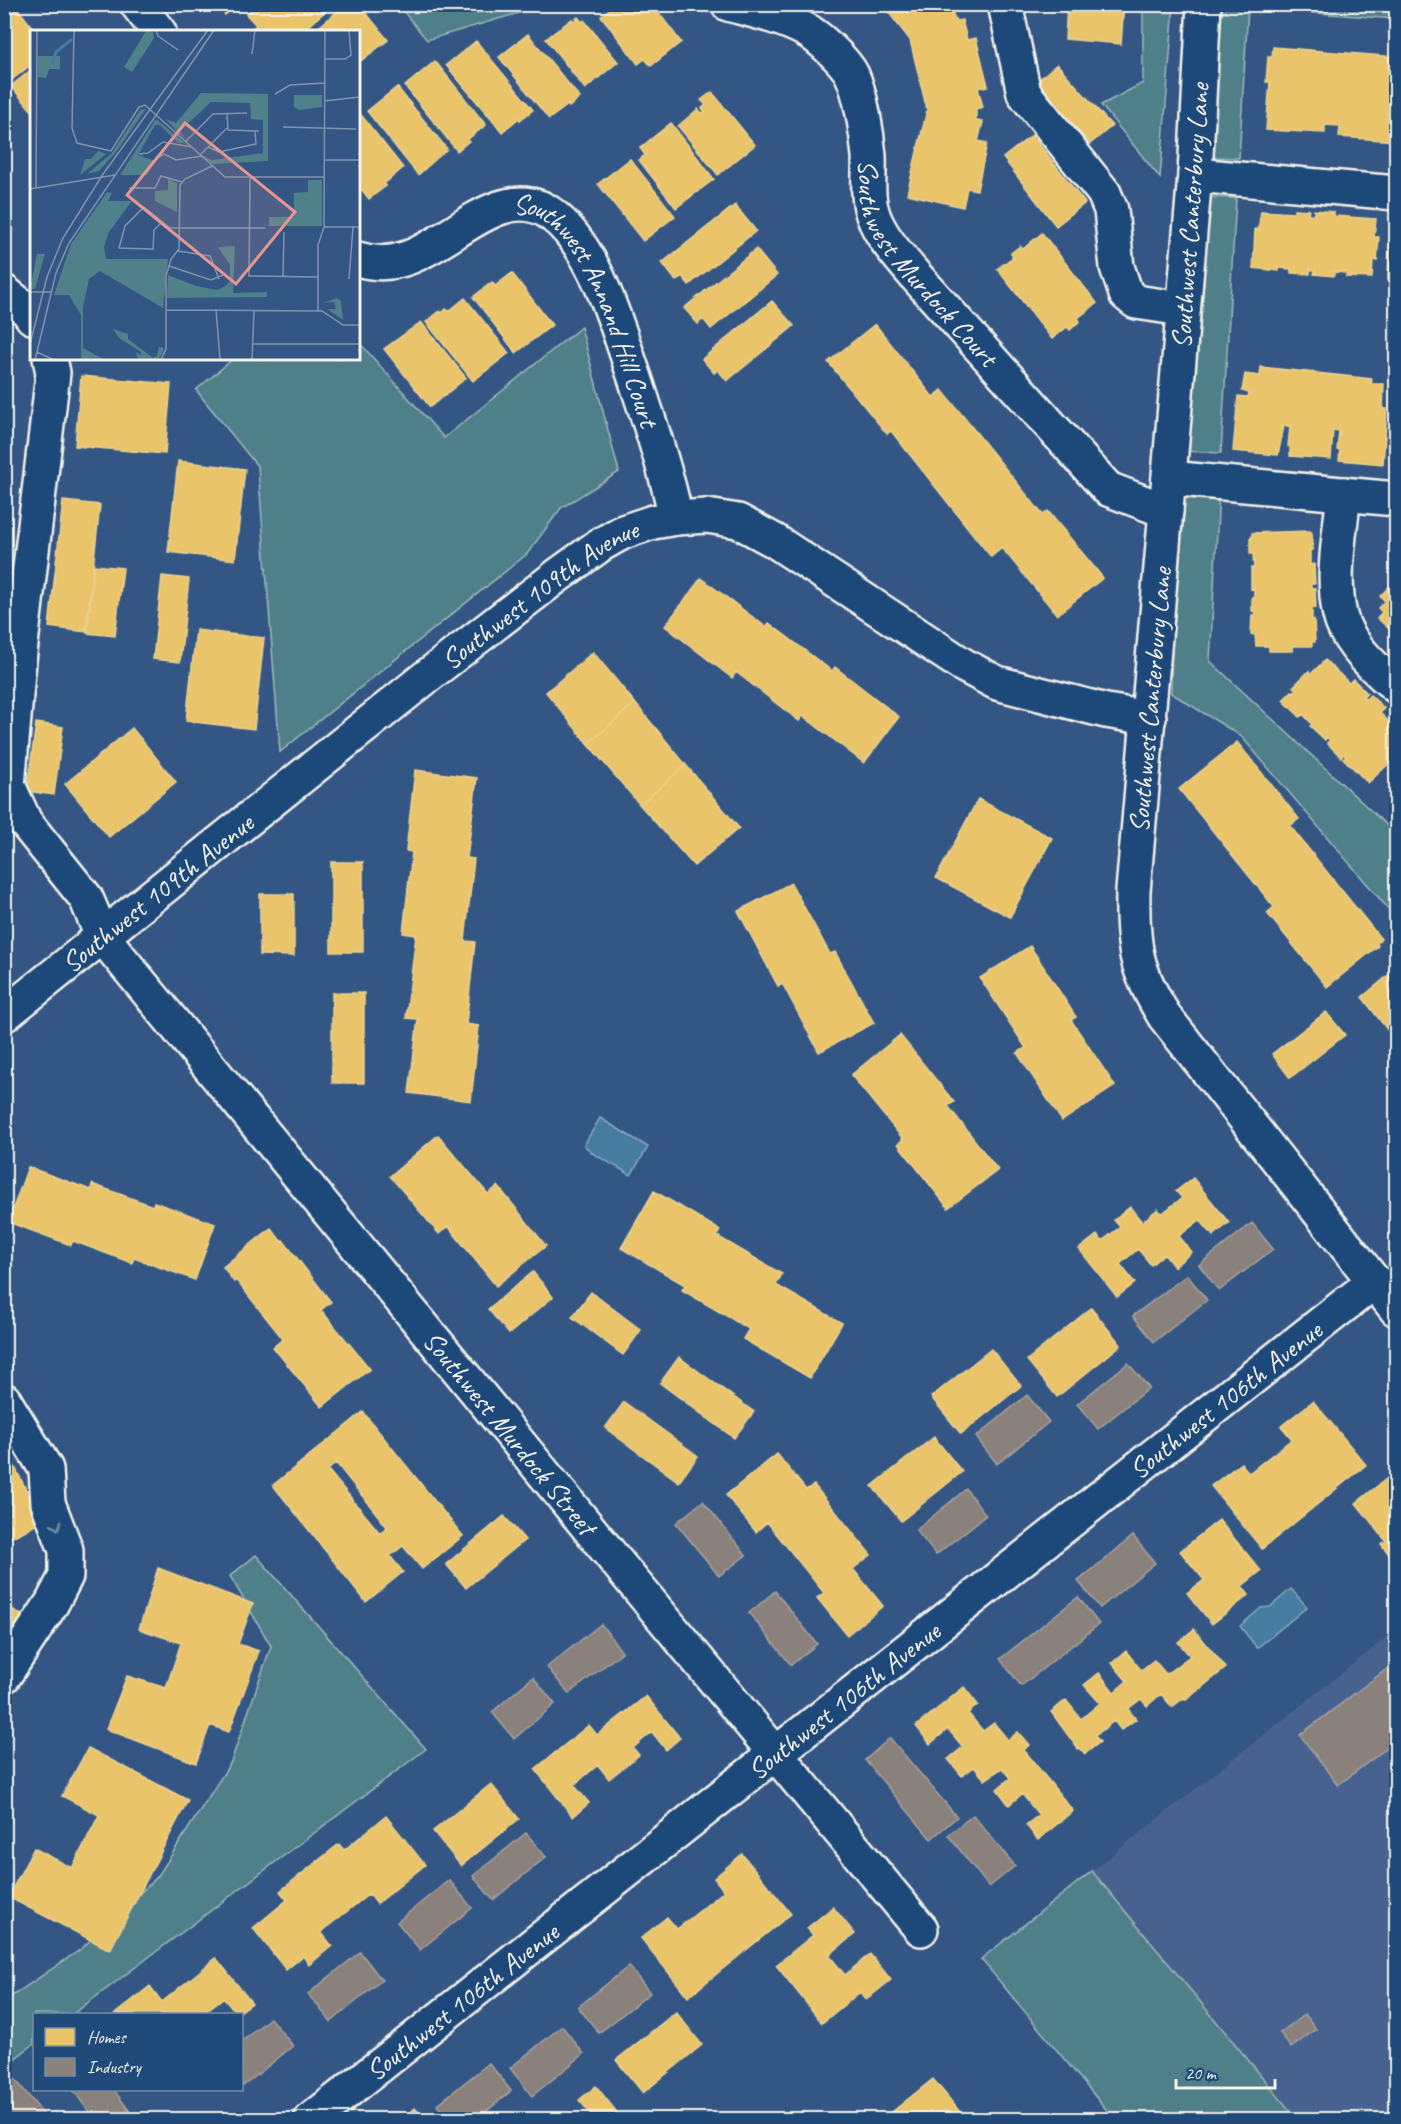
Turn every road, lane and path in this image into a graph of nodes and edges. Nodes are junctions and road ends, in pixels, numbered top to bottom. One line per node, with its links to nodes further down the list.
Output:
1 (137, 4): 5 (street)
2 (728, 4): 16 (street, Southwest Murdock Court)
3 (1005, 4): 10 (street)
4 (1204, 4): 6 (street, Southwest Canterbury Lane)
5 (157, 30)
6 (1195, 175): 7 (street); 10 (street, Southwest Canterbury Lane)
7 (1396, 193)
8 (360, 260): 17 (street, Southwest Annand Hill Court)
9 (4, 292): 11 (street)
10 (1183, 309): 13 (street, Southwest Canterbury Lane)
11 (30, 315)
12 (51, 360): 18 (street, Southwest Murdock Street)
13 (1168, 478): 14 (street); 16 (street, Southwest Canterbury Lane)
14 (1344, 494): 15 (street); 19 (street)
15 (1396, 499)
16 (1166, 511): 20 (street, Southwest Canterbury Lane)
17 (676, 518): 20 (street, Southwest 109th Avenue); 21 (street, Southwest 109th Avenue)
18 (12, 660): 21 (street, Southwest Murdock Street)
19 (1396, 686)
20 (1149, 718): 23 (street, Southwest Canterbury Lane)
21 (102, 936): 22 (street, Southwest 109th Avenue); 27 (street, Southwest Murdock Street)
22 (4, 1015)
23 (1375, 1281): 24 (street, Southwest Canterbury Lane); 27 (street, Southwest 106th Avenue)
24 (1396, 1309)
25 (4, 1400): 26 (street, one-way to 26)
26 (4, 1676)
27 (775, 1753): 28 (street, Southwest Murdock Street); 29 (street, Southwest 106th Avenue)
28 (921, 1929)
29 (310, 2120)

